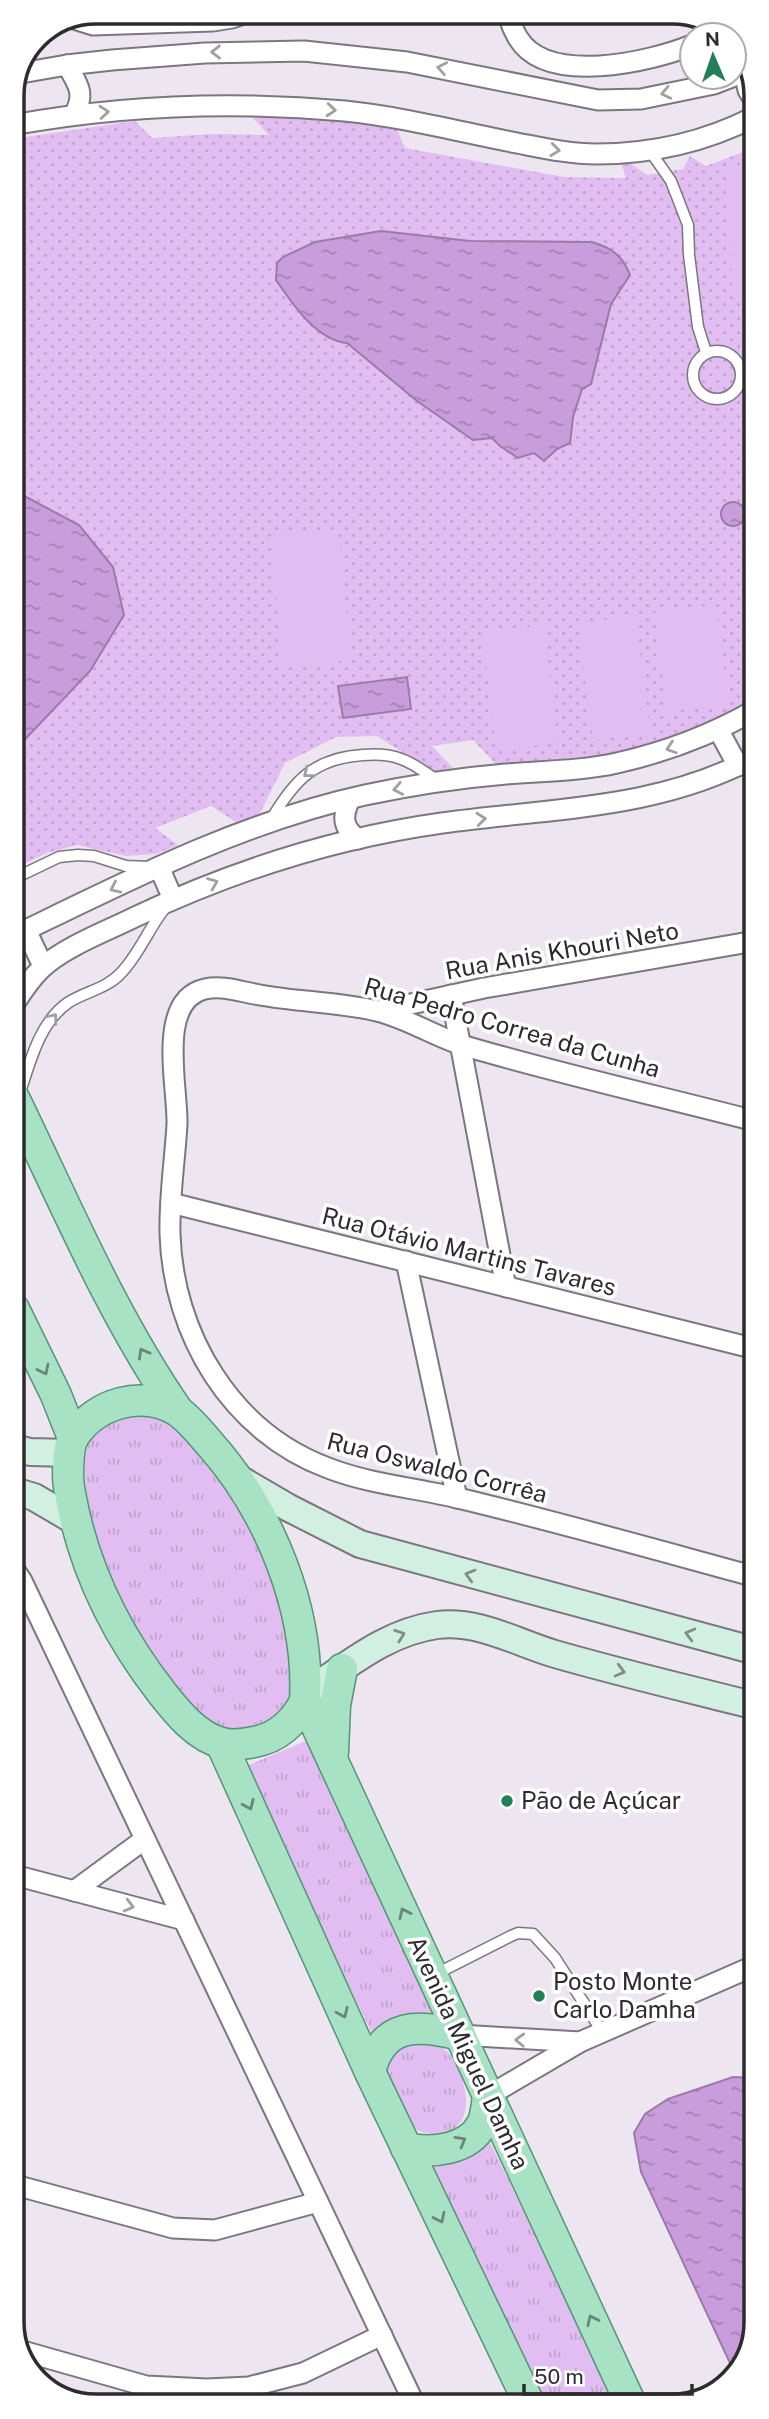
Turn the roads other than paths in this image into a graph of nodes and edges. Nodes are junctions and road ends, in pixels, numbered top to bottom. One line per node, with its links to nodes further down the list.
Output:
1 (512, 25): 2 (street)
2 (678, 50)
3 (67, 65): 4 (street); 5 (street, one-way to 3); 6 (street)
4 (29, 72)
5 (680, 91)
6 (74, 115): 8 (street); 9 (street, one-way to 9)
7 (744, 122): 9 (street)
8 (24, 123)
9 (650, 151): 10 (lane)
10 (706, 352): 10 (lane)
11 (744, 716): 12 (street)
12 (719, 730): 13 (street); 15 (street, one-way to 15)
13 (744, 759)
14 (744, 762): 18 (street, one-way to 14)
15 (439, 781): 16 (street, one-way to 16); 17 (lane, one-way to 17)
16 (350, 799): 17 (street); 18 (street)
17 (268, 824): 19 (street)
18 (358, 839): 21 (street, one-way to 18)
19 (159, 867): 20 (lane); 21 (street); 22 (street, one-way to 22)
20 (24, 874)
21 (173, 900): 25 (street); 31 (lane, one-way to 21)
22 (24, 929)
23 (24, 937): 25 (street)
24 (744, 943): 28 (street, Rua Anis Khouri Neto)
25 (43, 966): 27 (street)
26 (212, 988): 29 (street, Rua Pedro Correa da Cunha); 34 (street, Rua Oswaldo Corrêa)
27 (24, 989)
28 (452, 996): 29 (street, Rua Anis Khouri Neto); 30 (street)
29 (379, 1012): 30 (street, Rua Pedro Correa da Cunha)
30 (462, 1045): 32 (street, Rua Pedro Correa da Cunha); 36 (street)
31 (24, 1092)
32 (744, 1118)
33 (24, 1130): 39 (main road, one-way to 33)
34 (170, 1203): 35 (street, Rua Otávio Martins Tavares); 44 (street, Rua Oswaldo Corrêa)
35 (406, 1261): 36 (street, Rua Otávio Martins Tavares); 44 (street)
36 (506, 1287): 38 (street, Rua Otávio Martins Tavares)
37 (24, 1329): 40 (main road, one-way to 40)
38 (744, 1346)
39 (178, 1411): 40 (main road); 42 (main road)
40 (72, 1446): 41 (main road); 45 (main road)
41 (24, 1450)
42 (236, 1477): 48 (main road, one-way to 42); 50 (main road)
43 (24, 1494): 45 (main road)
44 (457, 1498): 46 (street, Rua Oswaldo Corrêa)
45 (75, 1521): 52 (main road)
46 (744, 1574)
47 (24, 1586): 54 (street)
48 (744, 1648)
49 (342, 1669): 50 (main road); 51 (main road, one-way to 51); 53 (main road)
50 (306, 1697): 52 (main road); 53 (main road, Avenida Miguel Damha)
51 (744, 1703)
52 (221, 1743): 63 (main road, one-way to 63)
53 (333, 1759): 59 (main road, Avenida Miguel Damha, one-way to 53)
54 (145, 1839): 56 (street); 57 (street)
55 (24, 1877): 56 (street)
56 (74, 1891): 57 (street, one-way to 57)
57 (184, 1920): 67 (street)
58 (744, 1970): 60 (street)
59 (433, 1976): 60 (lane); 61 (main road, Avenida Miguel Damha)
60 (603, 2032): 62 (street)
61 (460, 2035): 62 (street, one-way to 61); 63 (main road); 64 (main road, Avenida Miguel Damha)
62 (580, 2042): 64 (street)
63 (370, 2072): 65 (main road)
64 (488, 2096): 65 (main road, one-way to 64); 72 (main road, Avenida Miguel Damha, one-way to 64)
65 (406, 2148): 71 (main road, one-way to 71)
66 (24, 2187): 67 (street)
67 (318, 2202): 68 (street)
68 (382, 2335): 69 (street); 70 (street)
69 (32, 2354)
70 (410, 2394)
71 (525, 2394)
72 (626, 2394)

